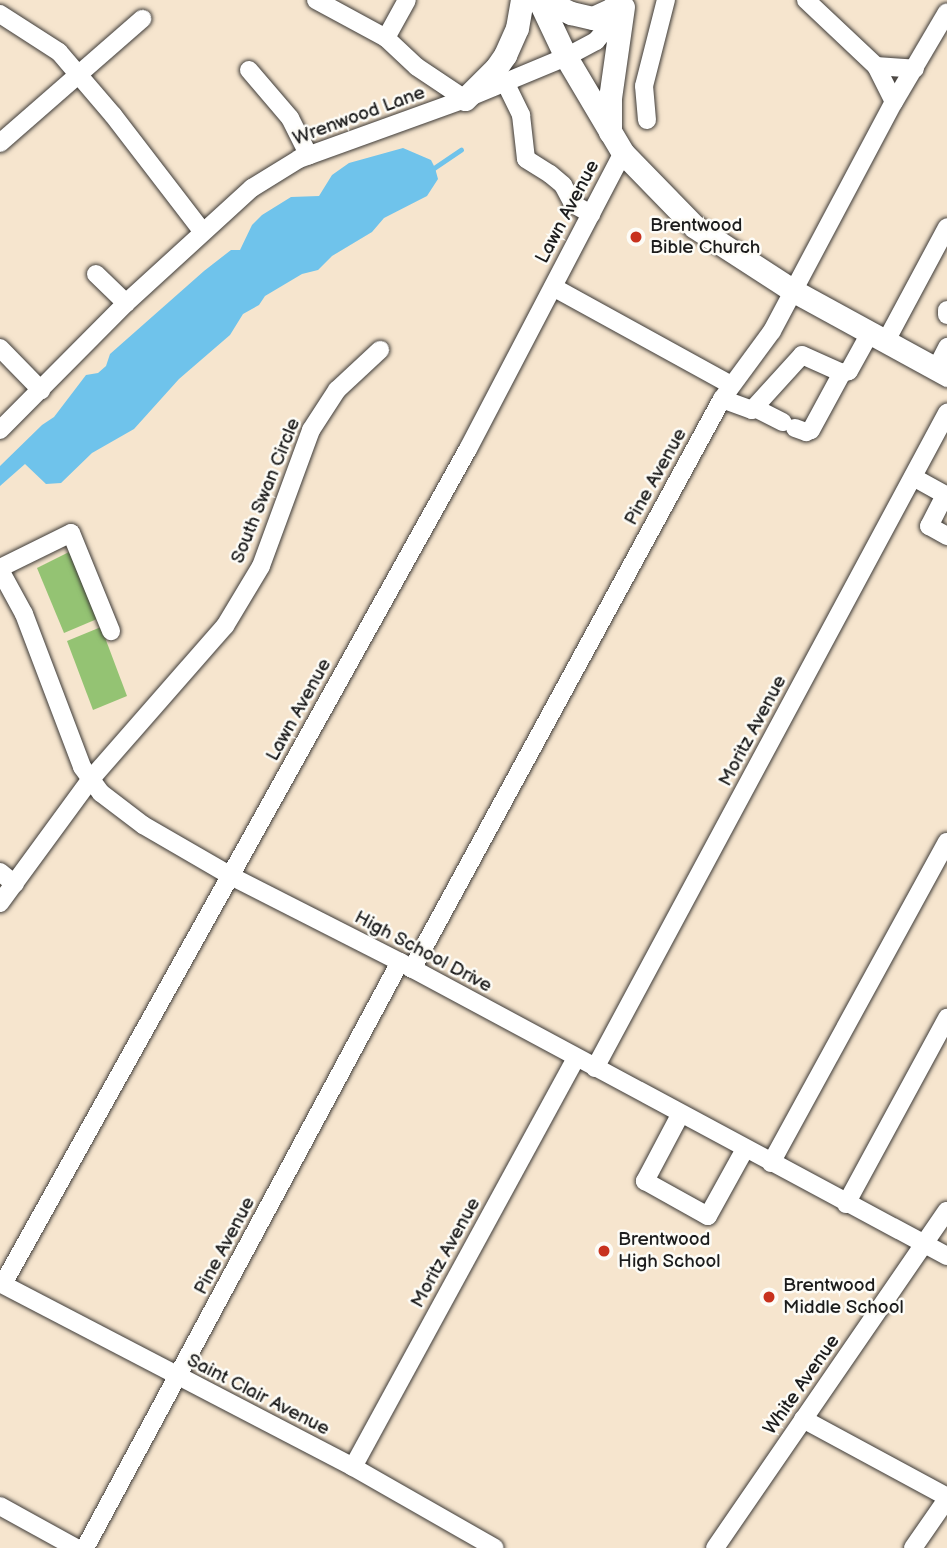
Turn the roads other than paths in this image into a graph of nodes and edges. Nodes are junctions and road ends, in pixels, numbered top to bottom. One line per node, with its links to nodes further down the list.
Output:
1 (316, 0): 11 (street)
2 (407, 0): 11 (street)
3 (522, 0): 18 (main road)
4 (542, 0): 7 (main road); 12 (main road)
5 (666, 0): 20 (street)
6 (806, 0): 13 (street)
7 (622, 2): 12 (street, Wrenwood Lane); 21 (main road)
8 (947, 12): 14 (street, Pine Avenue)
9 (0, 13): 16 (street)
10 (142, 19): 16 (street)
11 (386, 38): 18 (street)
12 (566, 57): 17 (street, Wrenwood Lane); 21 (main road)
13 (876, 66): 14 (street); 19 (street)
14 (915, 69): 19 (street, Pine Avenue)
15 (248, 70): 24 (street)
16 (79, 76): 22 (street); 27 (street)
17 (505, 82): 18 (street, Wrenwood Lane); 25 (street)
18 (465, 99): 24 (street, Wrenwood Lane)
19 (894, 102): 30 (street, Pine Avenue)
20 (647, 120)
21 (611, 132): 23 (main road)
22 (0, 143)
23 (623, 153): 25 (street, Lawn Avenue); 30 (main road)
24 (309, 156): 27 (street, Wrenwood Lane)
25 (591, 214): 29 (street, Lawn Avenue)
26 (947, 227): 32 (street)
27 (202, 231): 31 (street, Wrenwood Lane)
28 (96, 274): 31 (street)
29 (553, 287): 39 (street); 51 (street, Lawn Avenue)
30 (792, 290): 32 (main road); 39 (street, Pine Avenue)
31 (126, 303): 38 (street, Wrenwood Lane)
32 (878, 337): 36 (main road); 37 (street)
33 (0, 348): 38 (street)
34 (947, 348): 36 (street)
35 (380, 350): 48 (street, South Swan Circle)
36 (942, 372)
37 (842, 373): 40 (street); 40 (street)
38 (41, 390): 42 (street, Wrenwood Lane)
39 (727, 392): 40 (street); 54 (street, Pine Avenue)
40 (755, 408)
41 (947, 413): 43 (street, Moritz Avenue)
42 (0, 430)
43 (913, 477): 44 (street); 57 (street, Moritz Avenue)
44 (946, 496): 45 (street)
45 (947, 536)
46 (0, 569): 47 (street); 48 (street, High School Drive)
47 (111, 631)
48 (90, 780): 51 (street, High School Drive); 52 (street, South Swan Circle)
49 (947, 842): 60 (street)
50 (0, 872): 52 (street)
51 (231, 876): 54 (street, High School Drive); 65 (street, Lawn Avenue)
52 (15, 884): 53 (street, South Swan Circle)
53 (0, 903)
54 (406, 966): 56 (street, High School Drive); 66 (street, Pine Avenue)
55 (947, 1018): 61 (street)
56 (576, 1058): 57 (street, High School Drive); 68 (street, Moritz Avenue)
57 (595, 1068): 58 (street, High School Drive)
58 (680, 1115): 59 (street, High School Drive); 59 (street)
59 (745, 1149): 60 (street, High School Drive)
60 (771, 1163): 61 (street, High School Drive)
61 (846, 1204): 63 (street, High School Drive)
62 (947, 1211): 63 (street, White Avenue)
63 (925, 1244): 64 (street, High School Drive); 67 (street, White Avenue)
64 (947, 1256)
65 (1, 1283): 66 (street, Saint Clair Avenue)
66 (179, 1378): 68 (street, Saint Clair Avenue); 72 (street, Pine Avenue)
67 (803, 1419): 69 (street); 74 (street, White Avenue)
68 (353, 1467): 73 (street, Saint Clair Avenue)
69 (947, 1498): 75 (street)
70 (0, 1506): 71 (street)
71 (76, 1548)
72 (85, 1548)
73 (495, 1548)
74 (715, 1548)
75 (913, 1548)

